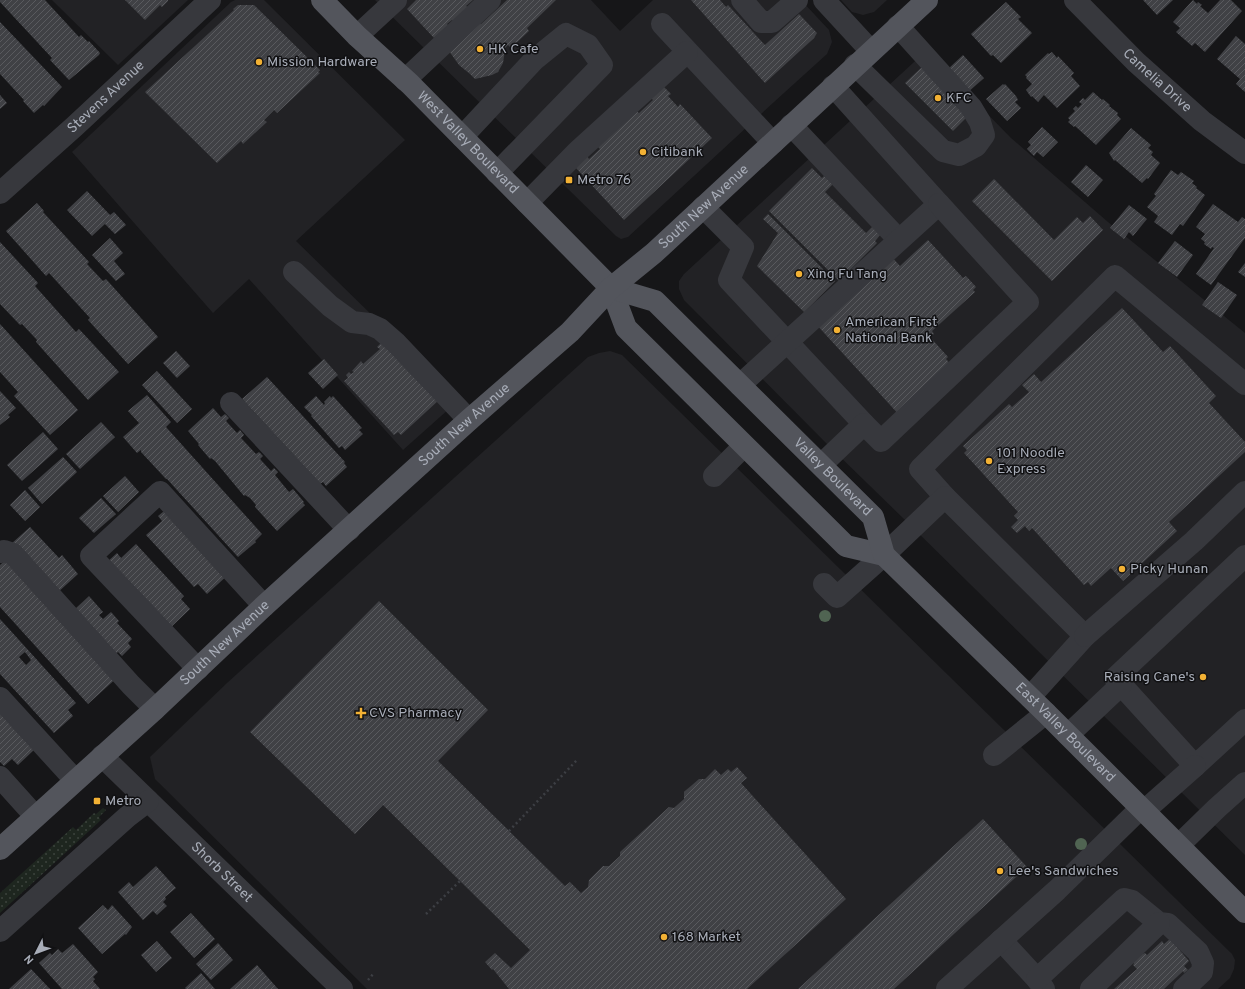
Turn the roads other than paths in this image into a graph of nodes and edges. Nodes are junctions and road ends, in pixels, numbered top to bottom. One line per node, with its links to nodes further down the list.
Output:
1 (210, 0): 22 (street, Stevens Avenue)
2 (322, 0): 12 (main road, West Valley Boulevard)
3 (396, 0): 12 (street)
4 (490, 0): 15 (street)
5 (742, 0): 6 (street)
6 (798, 0)
7 (824, 0): 14 (street)
8 (927, 0): 11 (main road, South New Avenue)
9 (1075, 0): 20 (street, Camelia Drive)
10 (662, 24): 13 (street)
11 (898, 26): 14 (main road, South New Avenue); 14 (street)
12 (358, 36): 15 (main road, West Valley Boulevard)
13 (687, 52): 19 (street); 23 (street)
14 (863, 58): 16 (main road, South New Avenue)
15 (405, 80): 18 (main road, West Valley Boulevard)
16 (833, 86): 17 (main road, South New Avenue); 24 (street)
17 (791, 125): 19 (main road, South New Avenue); 26 (street)
18 (462, 138): 21 (main road, West Valley Boulevard); 21 (street)
19 (773, 143): 25 (main road, South New Avenue)
20 (1245, 154)
21 (497, 173): 23 (main road, West Valley Boulevard)
22 (0, 193)
23 (527, 203): 28 (main road, West Valley Boulevard)
24 (939, 204): 26 (street); 34 (street)
25 (703, 207): 28 (main road, South New Avenue); 29 (street)
26 (898, 240): 29 (street)
27 (294, 272): 33 (street)
28 (611, 288): 31 (main road, Valley Boulevard); 33 (main road, South New Avenue); 35 (main road)
29 (787, 343): 31 (street); 34 (street)
30 (1245, 384): 39 (street)
31 (740, 385): 36 (main road, Valley Boulevard)
32 (231, 403): 40 (street)
33 (469, 420): 40 (main road, South New Avenue)
34 (864, 424): 36 (street)
35 (744, 446): 37 (street); 42 (main road)
36 (821, 465): 42 (main road, Valley Boulevard)
37 (714, 476)
38 (1245, 492): 46 (street)
39 (945, 497): 42 (street); 46 (street)
40 (349, 530): 45 (main road, South New Avenue)
41 (0, 552): 51 (street)
42 (884, 555): 44 (street); 49 (main road, East Valley Boulevard)
43 (1245, 556): 48 (street)
44 (824, 584)
45 (264, 606): 47 (main road, South New Avenue); 47 (street)
46 (1085, 636): 49 (street)
47 (198, 669): 51 (main road, South New Avenue)
48 (1121, 685): 54 (street); 57 (street)
49 (1030, 697): 52 (main road, East Valley Boulevard)
50 (0, 698): 59 (street)
51 (155, 709): 56 (main road, South New Avenue)
52 (1046, 713): 54 (main road, East Valley Boulevard); 55 (street)
53 (1245, 720): 57 (street)
54 (1068, 735): 62 (main road, East Valley Boulevard)
55 (994, 755)
56 (102, 756): 59 (main road, South New Avenue); 61 (street, Shorb Street)
57 (1195, 766): 62 (street)
58 (0, 777): 63 (street)
59 (75, 780): 63 (main road, South New Avenue)
60 (1245, 783): 64 (street)
61 (148, 801): 68 (street); 71 (street, Shorb Street)
62 (1142, 809): 64 (main road, East Valley Boulevard); 69 (street)
63 (35, 816): 65 (main road, South New Avenue)
64 (1179, 845): 66 (main road, East Valley Boulevard)
65 (0, 849)
66 (1245, 912)
67 (1159, 923): 70 (street); 73 (street); 74 (street)
68 (0, 931)
69 (1001, 940): 70 (street); 72 (street)
70 (1042, 986)
71 (342, 989)
72 (947, 989)
73 (1091, 989)
74 (1184, 989)

